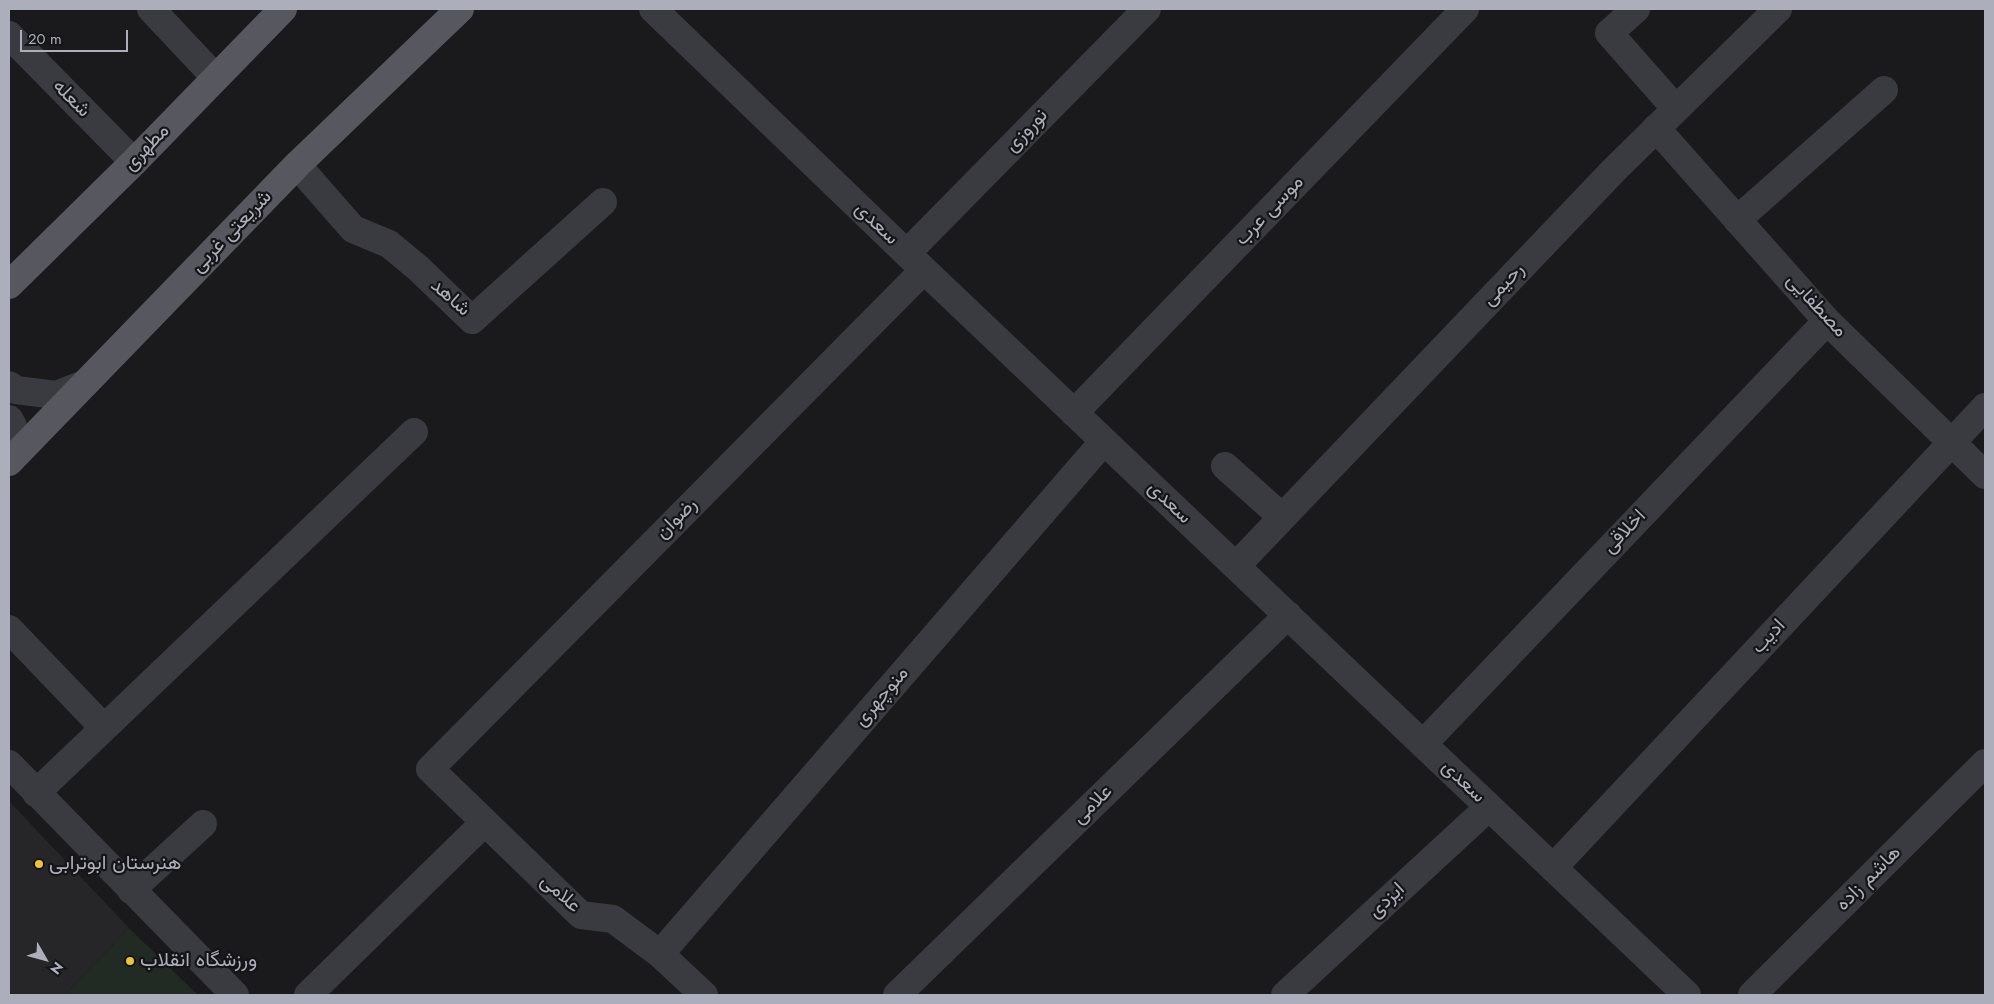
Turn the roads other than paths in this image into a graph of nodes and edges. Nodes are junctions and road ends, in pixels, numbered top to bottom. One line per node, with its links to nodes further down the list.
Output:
1 (151, 9): 10 (street)
2 (283, 9): 10 (main road, مطهری)
3 (460, 9): 15 (main road, شریعتی غربی)
4 (654, 9): 18 (street, سعدی)
5 (1147, 9): 18 (street, نوروزی)
6 (1465, 9): 24 (street, موسی عرب)
7 (1636, 9): 12 (street)
8 (1778, 9): 12 (street, رحیمی)
9 (9, 35): 14 (street, شعله)
10 (215, 77): 14 (main road, مطهری)
11 (1884, 90): 17 (street)
12 (1676, 109): 13 (street, رحیمی)
13 (1656, 128): 17 (street, مصطفایی); 32 (street, رحیمی)
14 (134, 162): 19 (main road, مطهری)
15 (297, 165): 16 (street, شاهد); 21 (main road, شریعتی غربی)
16 (603, 202)
17 (1737, 220): 20 (street, مصطفایی)
18 (916, 262): 24 (street, سعدی); 40 (street, رضوان)
19 (9, 285)
20 (1827, 321): 28 (street, مصطفایی); 37 (street, اخلاقی)
21 (84, 384): 22 (street); 29 (main road, شریعتی غربی)
22 (9, 385)
23 (1985, 407): 28 (street, ادیب)
24 (1074, 412): 27 (street, سعدی)
25 (9, 418): 29 (street)
26 (414, 432): 36 (street)
27 (1104, 441): 33 (street, سعدی); 47 (street, منوچهری)
28 (1953, 442): 31 (street, مصطفایی); 45 (street, ادیب)
29 (10, 461)
30 (1225, 466): 32 (street)
31 (1985, 475)
32 (1282, 517): 33 (street, رحیمی)
33 (1236, 566): 34 (street, سعدی)
34 (1288, 616): 37 (street, سعدی); 52 (street, علامی)
35 (9, 629): 36 (street)
36 (104, 728): 41 (street)
37 (1424, 744): 42 (street, سعدی)
38 (1985, 763): 54 (street, هاشم زاده)
39 (9, 764): 41 (street)
40 (430, 769): 43 (street, علامی)
41 (36, 793): 46 (street)
42 (1489, 807): 45 (street, سعدی); 53 (street, ایزدی)
43 (484, 822): 47 (street, علامی); 50 (street)
44 (203, 824): 46 (street)
45 (1553, 868): 48 (street, سعدی)
46 (131, 890): 49 (street)
47 (660, 954): 51 (street, علامی)
48 (1676, 992)
49 (235, 995)
50 (308, 995)
51 (704, 995)
52 (897, 995)
53 (1285, 995)
54 (1752, 995)

